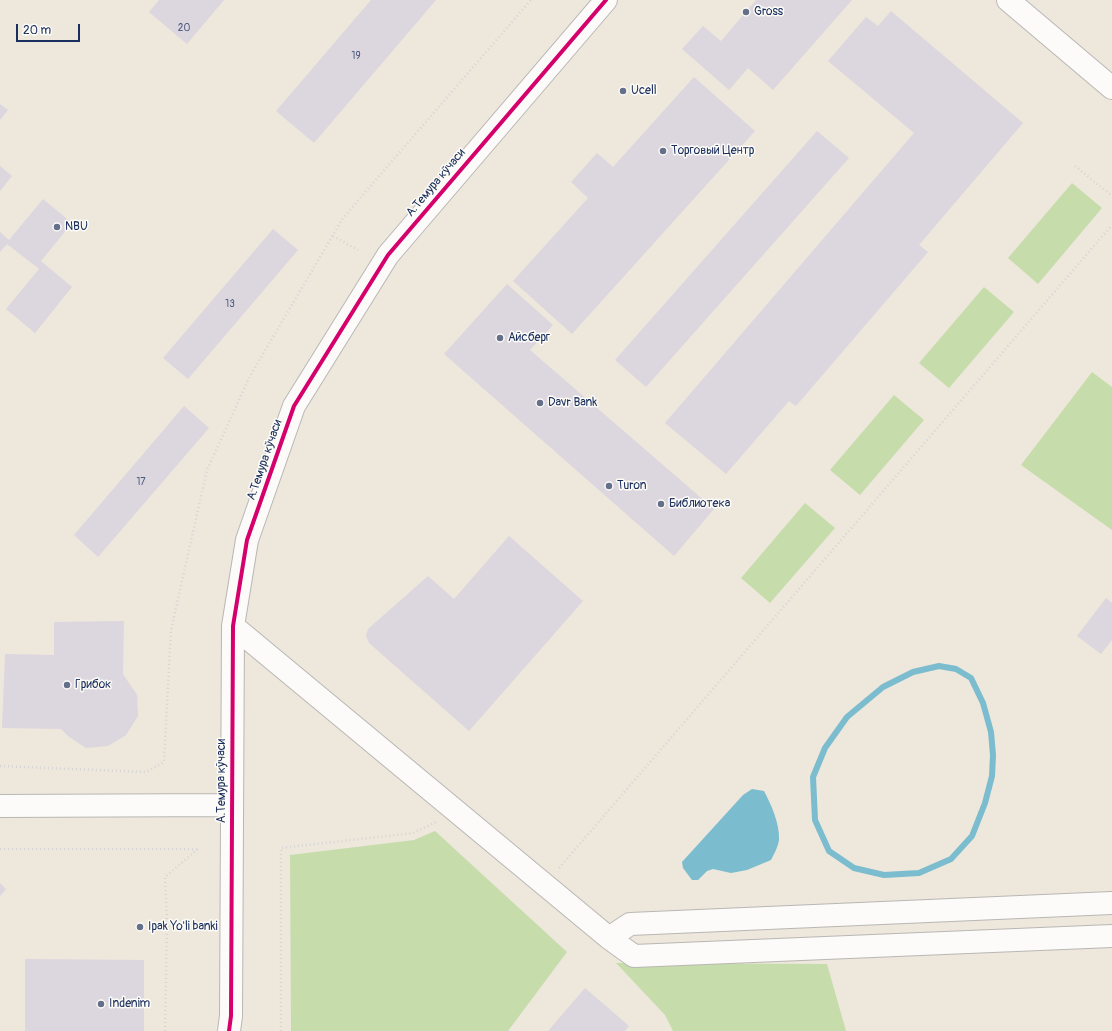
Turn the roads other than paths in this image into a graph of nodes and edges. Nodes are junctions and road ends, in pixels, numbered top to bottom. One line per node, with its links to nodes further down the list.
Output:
1 (606, 0): 4 (street, А.Темура кўчаси)
2 (1008, 0): 3 (street)
3 (1112, 88)
4 (233, 626): 5 (street, А.Темура кўчаси); 9 (street)
5 (232, 805): 6 (street); 10 (street, А.Темура кўчаси)
6 (0, 806)
7 (1112, 903): 9 (street)
8 (1112, 936): 9 (street)
9 (609, 938)
10 (229, 1031)

